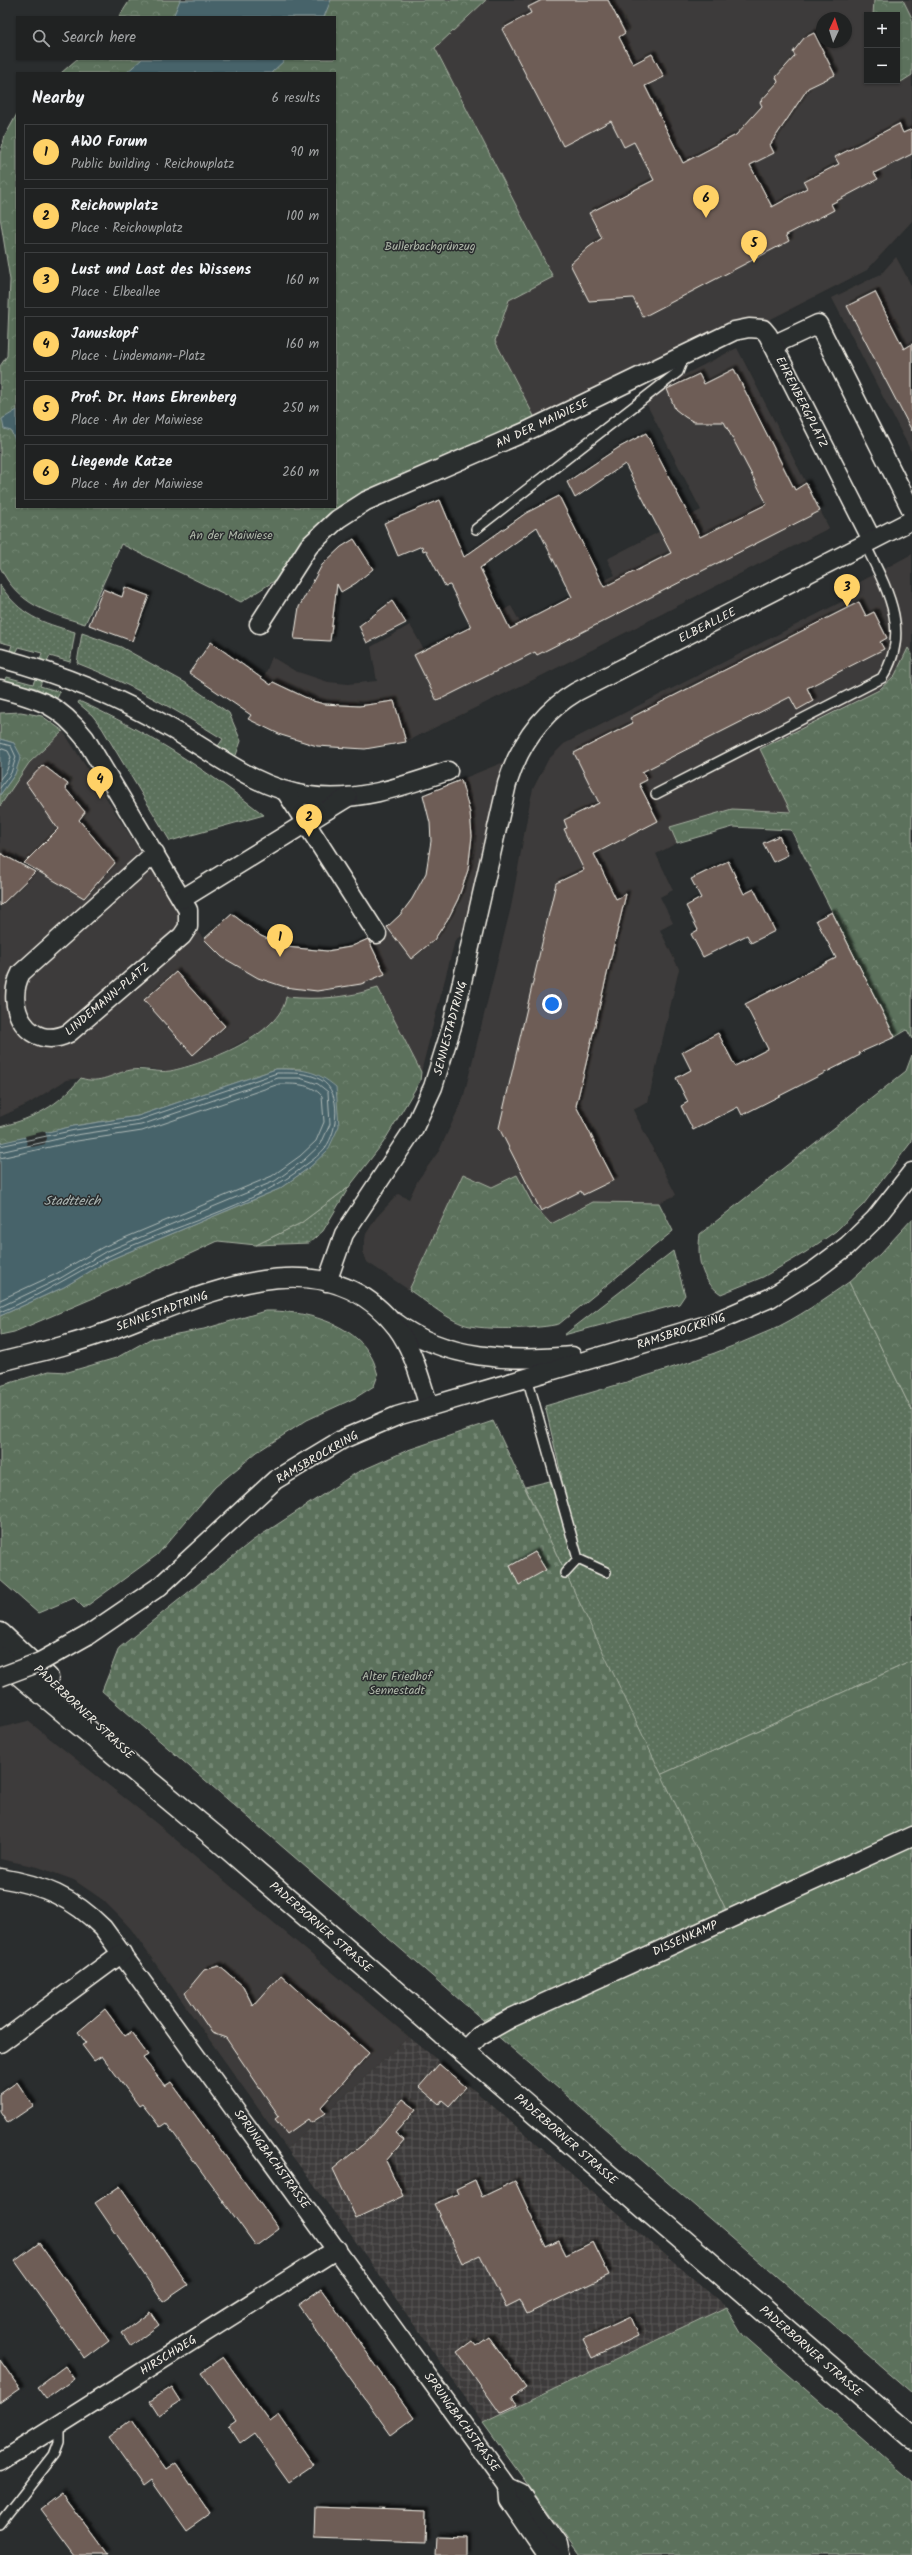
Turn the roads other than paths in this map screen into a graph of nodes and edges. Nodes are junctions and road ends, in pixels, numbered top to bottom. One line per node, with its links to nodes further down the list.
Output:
1 (773, 346): 2 (street, AN DER MAIWIESE); 3 (street, EHRENBERGPLATZ); 6 (street, EHRENBERGPLATZ)
2 (684, 357): 5 (lane); 7 (street, AN DER MAIWIESE)
3 (912, 511)
4 (912, 520): 6 (street, ELBEALLEE)
5 (476, 529)
6 (868, 542): 10 (street, ELBEALLEE); 13 (lane)
7 (259, 624)
8 (0, 658): 12 (street)
9 (0, 689): 16 (street, LINDEMANN-PLATZ)
10 (520, 752): 20 (street, SENNESTADTRING)
11 (448, 770): 14 (street)
12 (286, 792): 14 (street); 15 (street)
13 (656, 794)
14 (349, 796): 15 (street)
15 (306, 823): 17 (street); 18 (street)
16 (155, 853): 17 (street, LINDEMANN-PLATZ); 17 (street, LINDEMANN-PLATZ)
17 (182, 899)
18 (377, 934)
19 (912, 1172): 22 (street, RAMSBROCKRING)
20 (327, 1282): 21 (street, SENNESTADTRING); 23 (street, SENNESTADTRING)
21 (382, 1312): 22 (street, RAMSBROCKRING); 25 (street, SENNESTADTRING)
22 (614, 1352): 24 (street, RAMSBROCKRING)
23 (0, 1362)
24 (527, 1377): 25 (street, RAMSBROCKRING); 26 (lane)
25 (429, 1406): 31 (street, RAMSBROCKRING, bridge)
26 (578, 1559): 27 (lane); 28 (lane)
27 (606, 1572)
28 (565, 1573)
29 (0, 1634): 33 (main road, PADERBORNER STRASSE)
30 (0, 1658): 33 (main road, PADERBORNER STRASSE)
31 (0, 1677)
32 (912, 1836): 37 (street, DISSENKAMP)
33 (220, 1840): 37 (main road, PADERBORNER STRASSE)
34 (0, 1878): 35 (street, SPRUNGBACHSTRASSE)
35 (122, 1953): 36 (street); 38 (street, SPRUNGBACHSTRASSE)
36 (0, 2043)
37 (465, 2051): 40 (main road, PADERBORNER STRASSE)
38 (337, 2249): 39 (street, HIRSCHWEG); 42 (street, SPRUNGBACHSTRASSE)
39 (59, 2424): 41 (street, HIRSCHWEG); 43 (lane)
40 (912, 2438)
41 (0, 2462)
42 (508, 2487): 44 (street, SPRUNGBACHSTRASSE); 45 (street, SPRUNGBACHSTRASSE)
43 (0, 2524)
44 (551, 2555)
45 (560, 2555)

